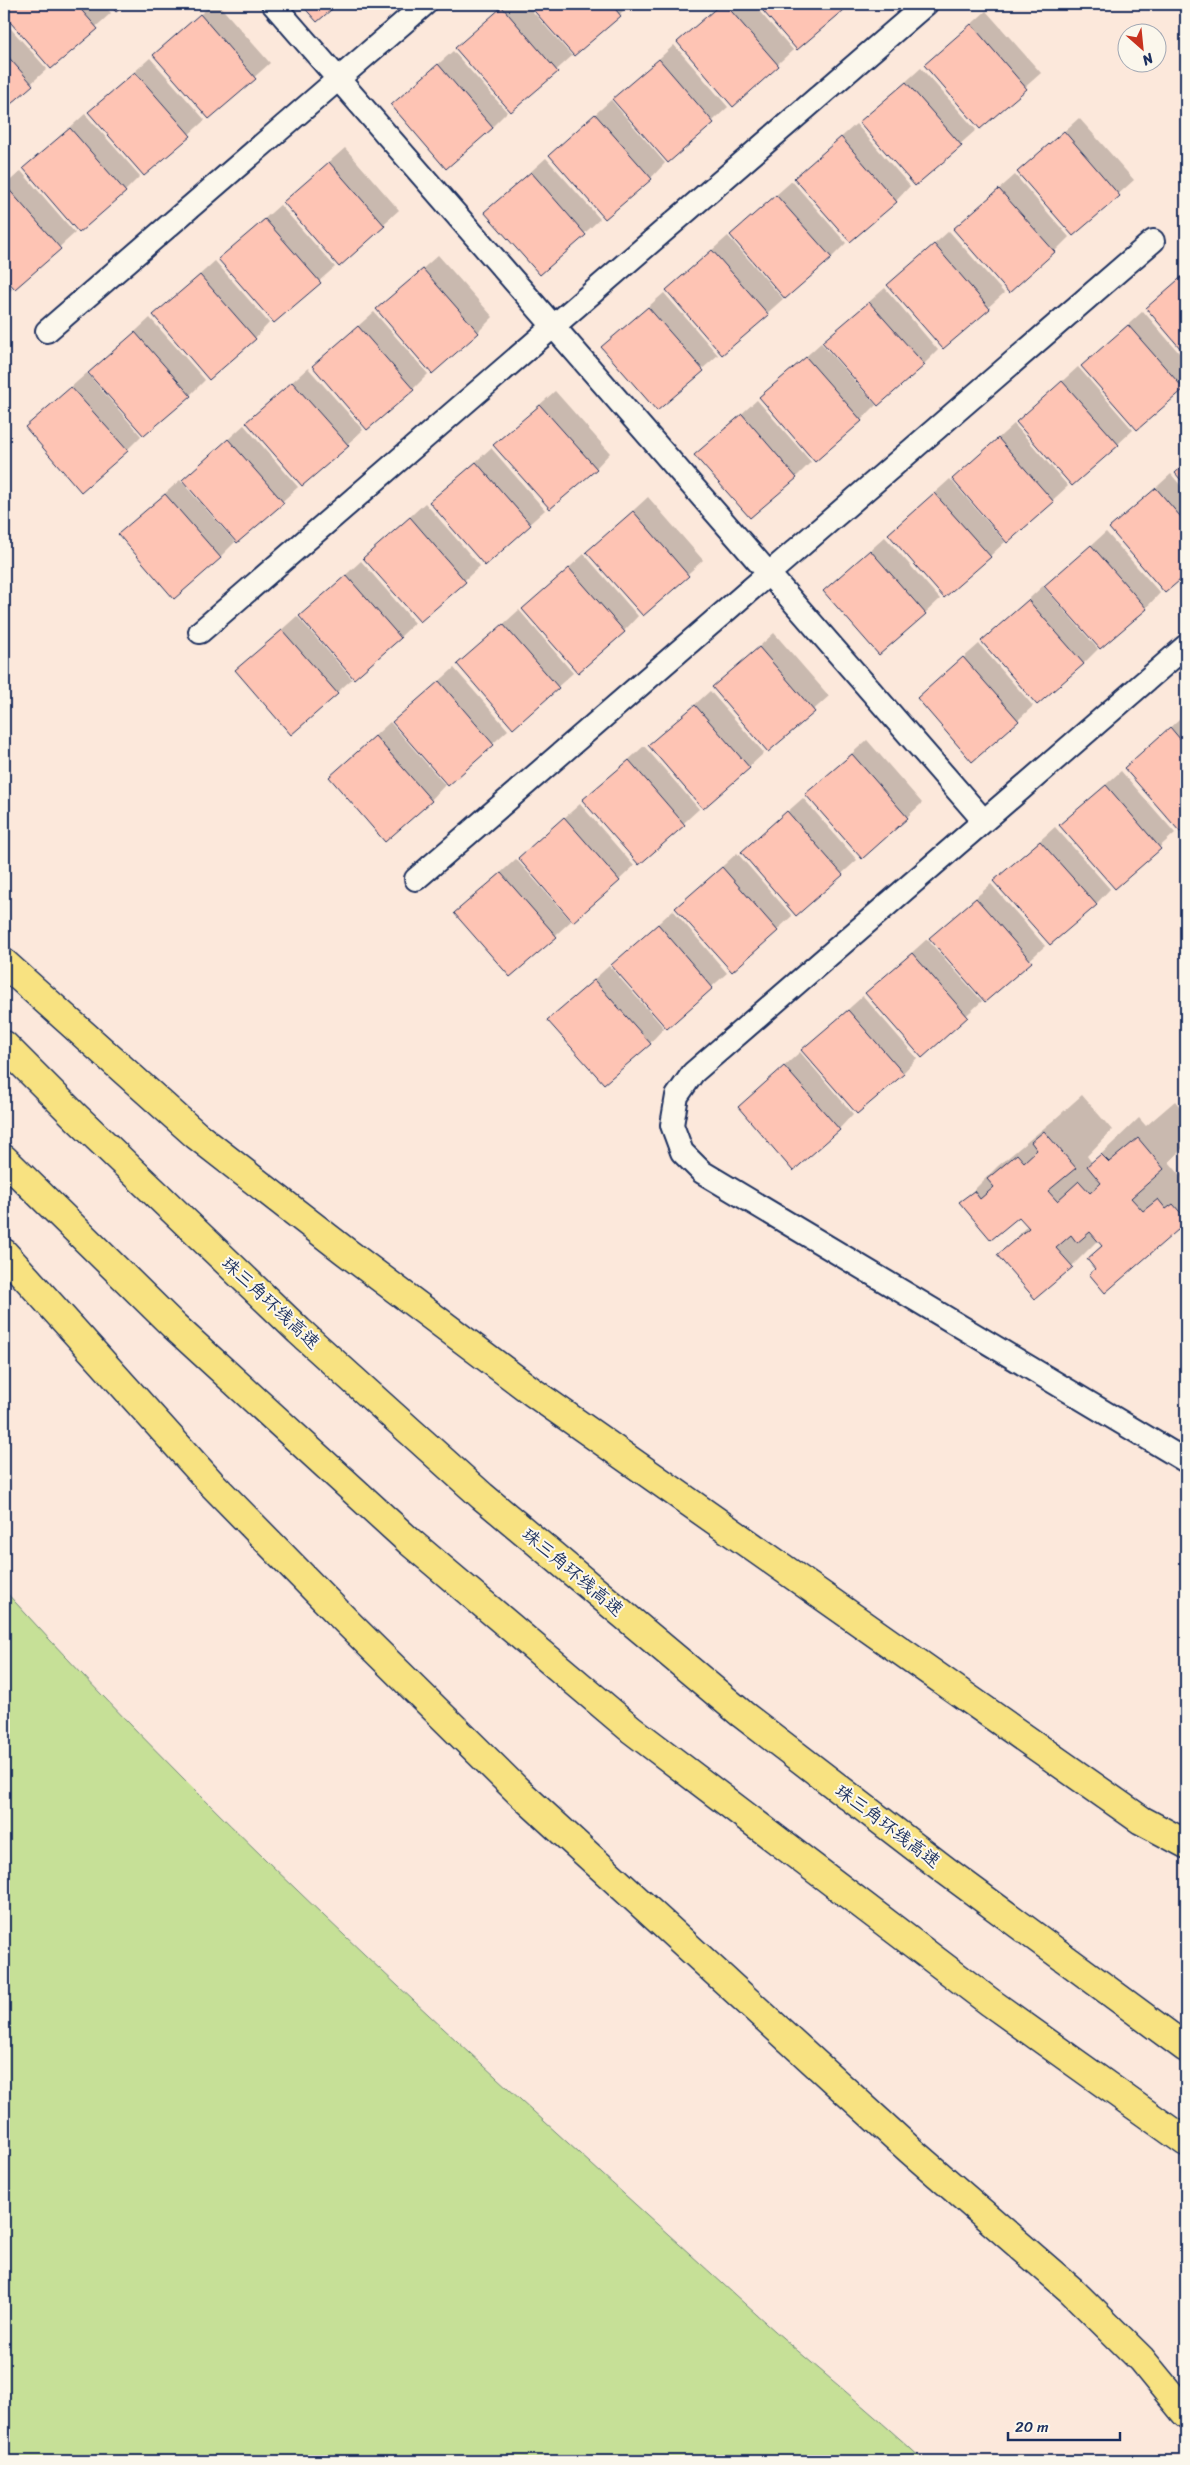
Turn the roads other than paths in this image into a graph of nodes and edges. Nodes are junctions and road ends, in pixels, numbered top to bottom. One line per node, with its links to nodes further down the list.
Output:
1 (273, 4): 4 (lane)
2 (425, 4): 4 (lane)
3 (926, 4): 6 (lane)
4 (338, 79): 6 (lane); 7 (lane)
5 (1153, 240): 8 (lane)
6 (554, 326): 8 (lane); 9 (lane)
7 (47, 331)
8 (768, 573): 11 (lane); 12 (lane)
9 (200, 632)
10 (1186, 646): 11 (lane)
11 (984, 821): 17 (lane)
12 (416, 879)
13 (4, 962): 18 (highway)
14 (4, 1044): 19 (highway, 珠三角环线高速)
15 (4, 1160): 20 (highway)
16 (4, 1253): 21 (highway)
17 (1186, 1461)
18 (1186, 1844)
19 (1186, 2048)
20 (1186, 2142)
21 (1186, 2414)

